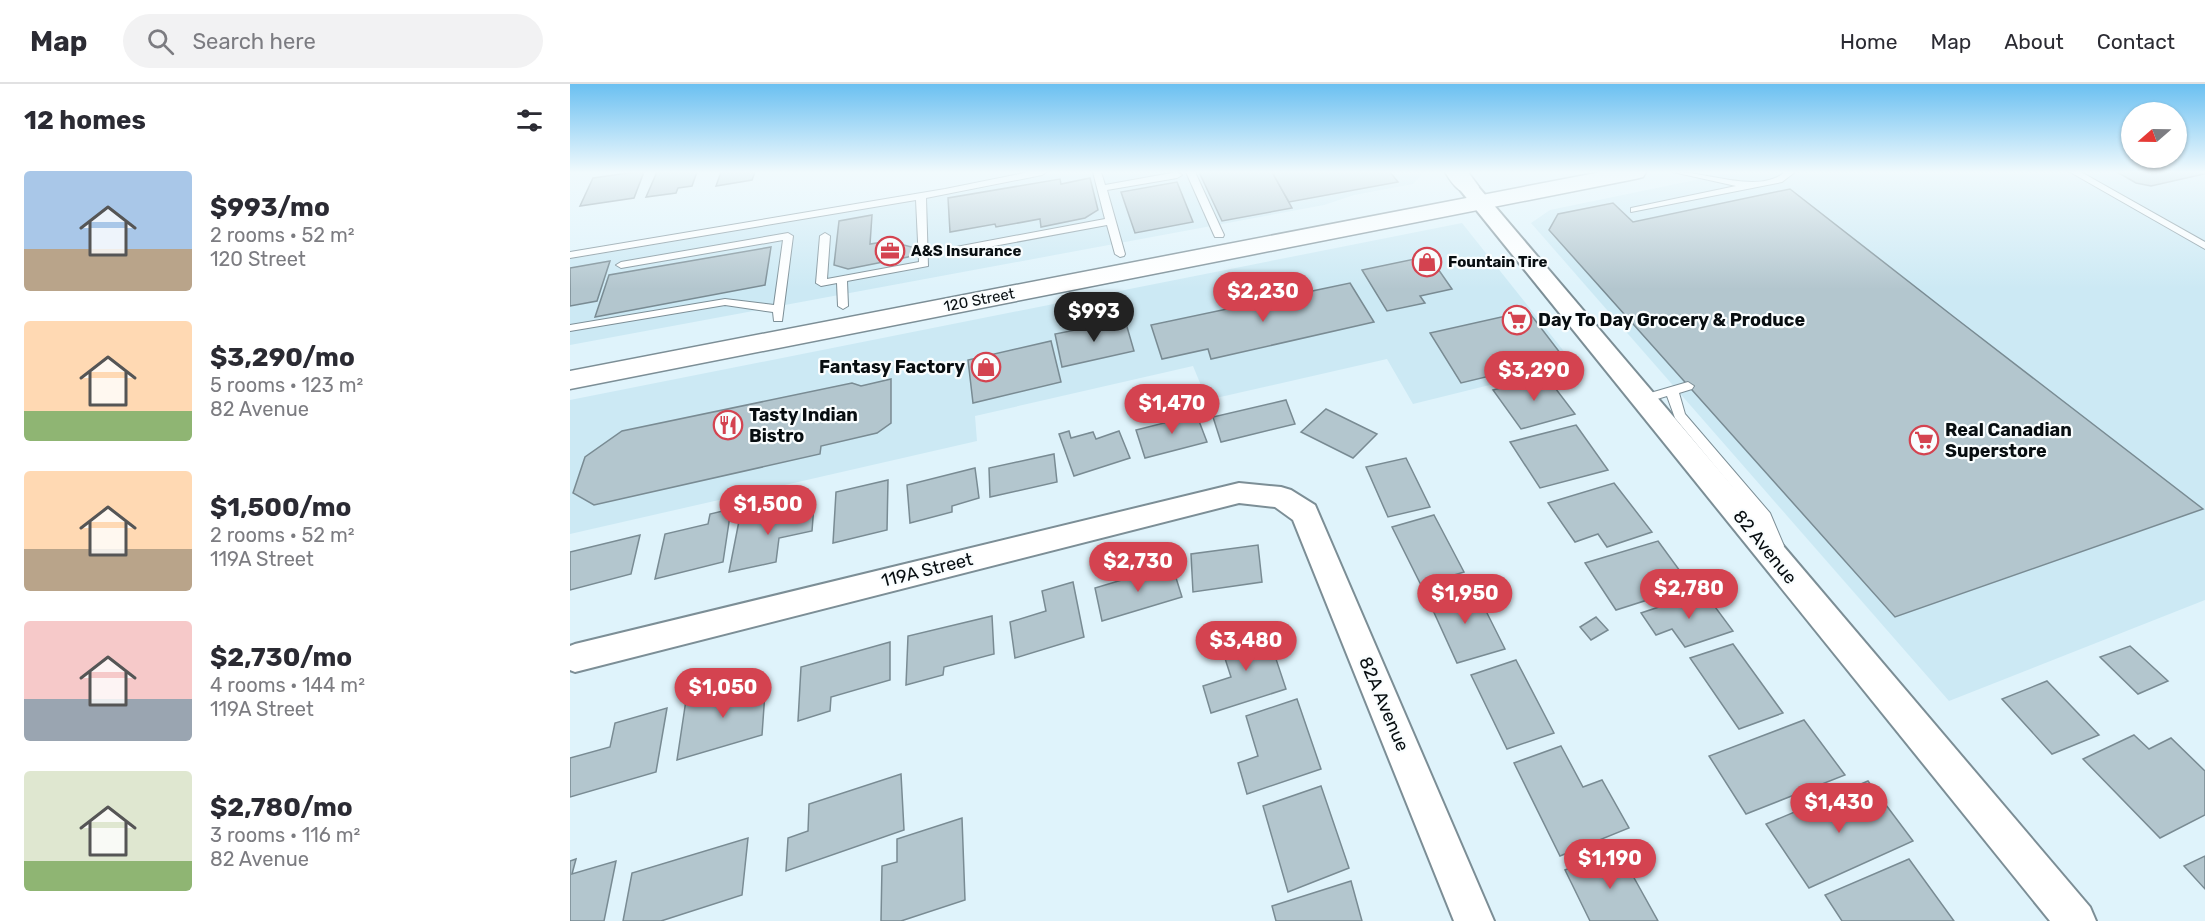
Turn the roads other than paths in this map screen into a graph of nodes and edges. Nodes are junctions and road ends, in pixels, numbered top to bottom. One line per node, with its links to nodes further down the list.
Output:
1 (831, 211): 9 (lane)
2 (922, 211): 20 (lane)
3 (1108, 211): 10 (lane)
4 (1208, 211): 11 (lane)
5 (1341, 211): 11 (main road, 120 Street)
6 (1363, 211): 22 (main road, 120 Street)
7 (1488, 211): 29 (street, 82 Avenue)
8 (2144, 211): 14 (lane)
9 (790, 218): 12 (lane); 17 (lane)
10 (1111, 222): 15 (lane); 16 (lane)
11 (1219, 234): 16 (main road, 120 Street)
12 (788, 236): 18 (lane); 23 (lane)
13 (825, 236): 20 (lane)
14 (2205, 246)
15 (956, 250)
16 (1120, 254): 19 (main road, 120 Street)
17 (570, 255)
18 (621, 265)
19 (1014, 274): 21 (main road, 120 Street); 22 (main road)
20 (842, 279): 21 (lane)
21 (843, 306): 23 (main road, 120 Street)
22 (926, 311): 26 (main road, 120 Street)
23 (779, 314): 24 (lane); 25 (main road, 120 Street)
24 (570, 328)
25 (570, 359)
26 (570, 380)
27 (1688, 386): 28 (lane)
28 (1672, 391): 29 (lane); 31 (lane)
29 (1644, 399): 31 (street, 82 Avenue)
30 (1281, 497): 32 (street, 119A Street); 33 (street, 82A Avenue)
31 (1791, 578): 34 (street, 82 Avenue)
32 (575, 658)
33 (1474, 921)
34 (2076, 921)

